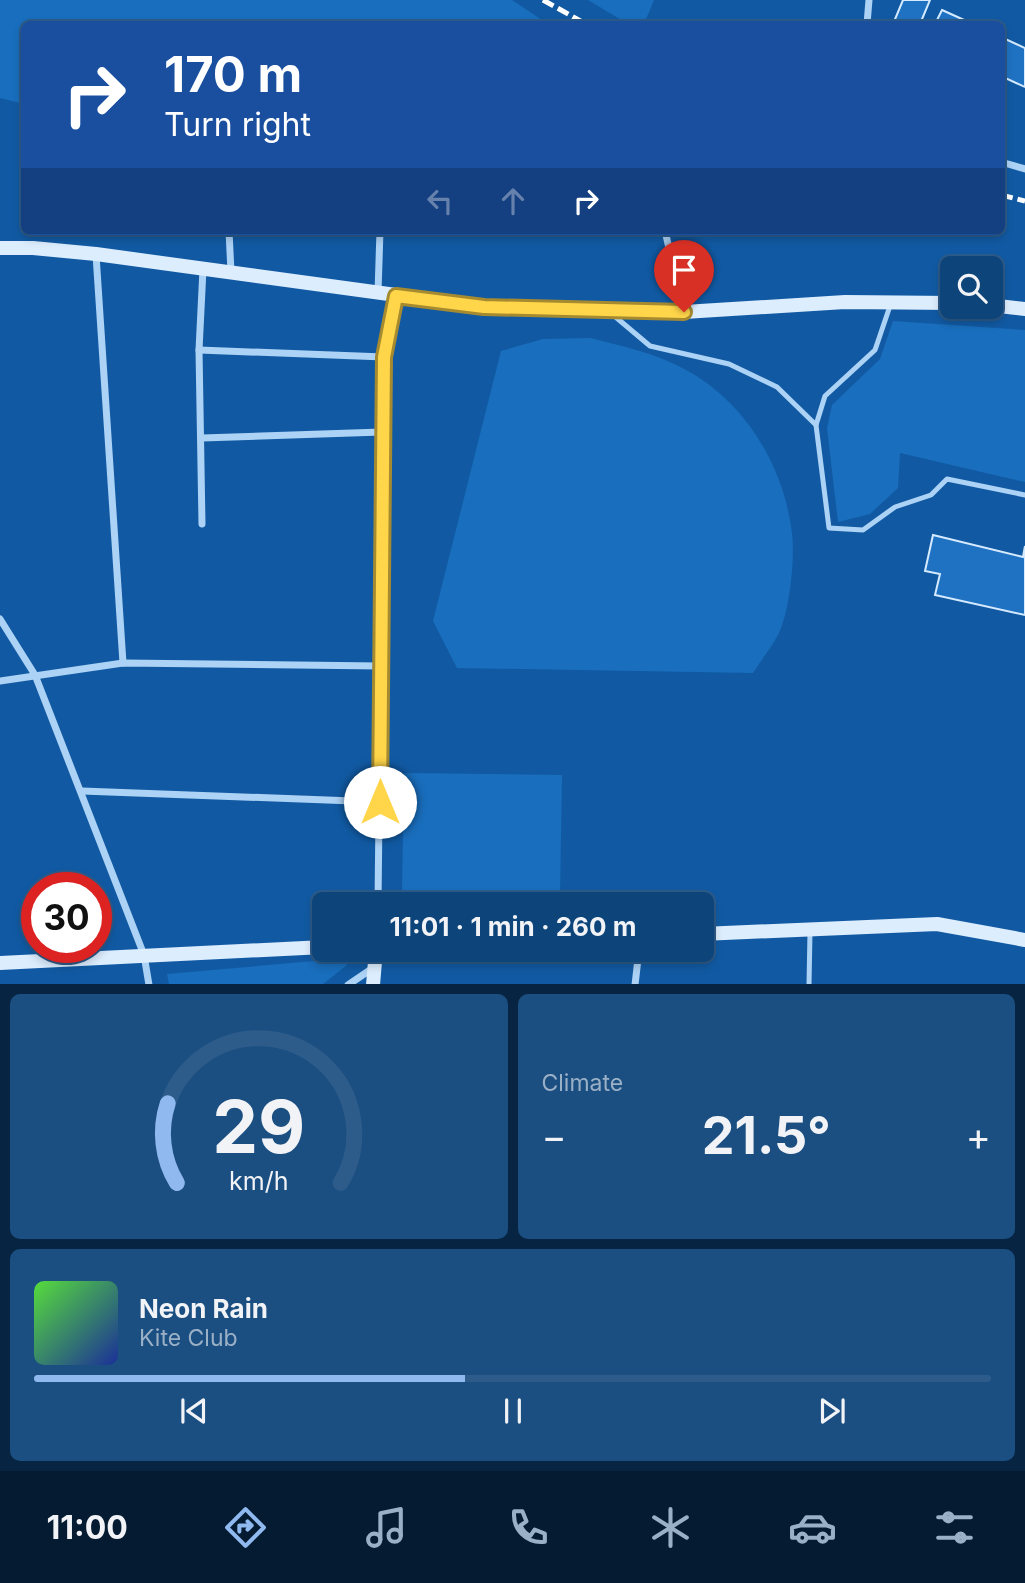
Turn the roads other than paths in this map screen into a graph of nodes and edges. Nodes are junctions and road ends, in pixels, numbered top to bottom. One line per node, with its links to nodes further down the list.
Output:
1 (869, 0): 2 (street)
2 (866, 21)
3 (1005, 163): 4 (street)
4 (1025, 169)
5 (229, 235): 11 (street)
6 (380, 235): 12 (street)
7 (666, 235): 19 (street)
8 (0, 248): 9 (street)
9 (96, 254): 10 (street); 28 (street)
10 (203, 268): 11 (street); 20 (street)
11 (231, 272): 12 (street)
12 (378, 292): 13 (street)
13 (396, 296): 18 (street); 21 (street)
14 (892, 302): 15 (street); 19 (street); 22 (lane)
15 (940, 303)
16 (1003, 306): 17 (street)
17 (1025, 309)
18 (609, 312): 19 (street); 22 (lane)
19 (684, 312)
20 (199, 350): 21 (street); 24 (street)
21 (384, 357): 23 (street)
22 (816, 425): 25 (lane)
23 (382, 432): 24 (street); 29 (street)
24 (202, 438): 26 (street)
25 (1025, 495)
26 (202, 524)
27 (0, 619): 30 (street)
28 (123, 663): 29 (street); 30 (street)
29 (380, 666): 33 (street)
30 (35, 675): 31 (street); 32 (street)
31 (0, 681)
32 (82, 791): 33 (street); 39 (street)
33 (380, 802): 34 (street)
34 (378, 892)
35 (810, 929): 36 (street); 37 (street); 47 (lane)
36 (714, 933)
37 (1025, 940)
38 (312, 948): 39 (street)
39 (144, 955): 41 (street); 43 (street)
40 (638, 962): 46 (street)
41 (0, 963)
42 (376, 965): 44 (street); 45 (street)
43 (149, 984)
44 (349, 984)
45 (373, 984)
46 (635, 984)
47 (809, 984)

